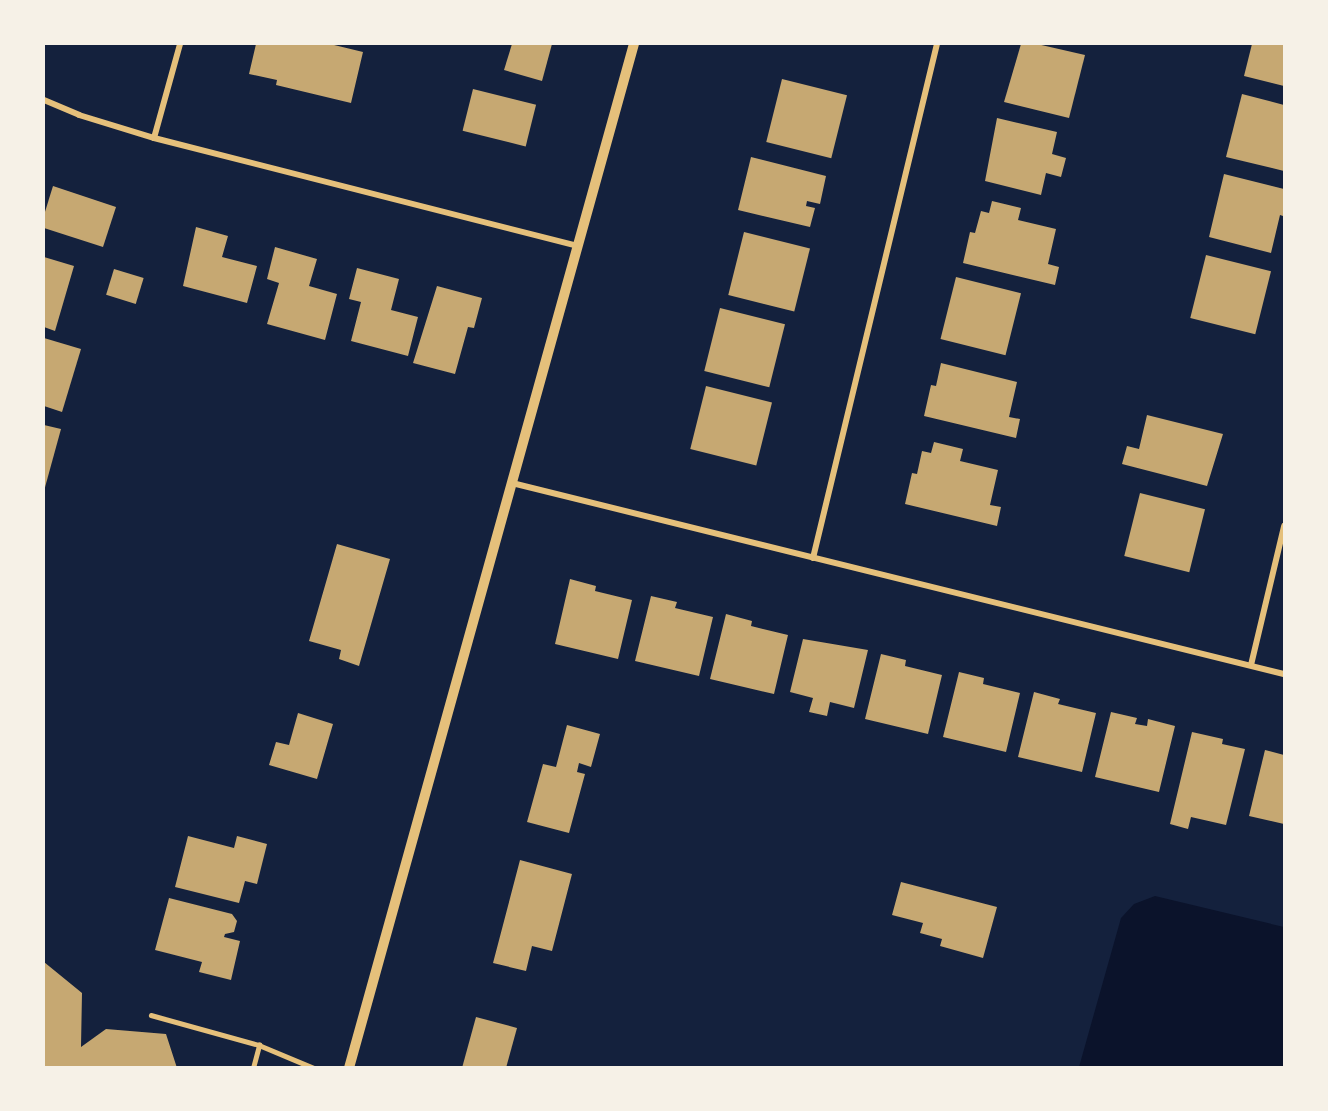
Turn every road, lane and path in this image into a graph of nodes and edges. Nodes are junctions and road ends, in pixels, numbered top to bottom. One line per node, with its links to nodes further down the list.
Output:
1 (180, 44): 5 (street)
2 (634, 44): 6 (street)
3 (938, 44): 9 (street)
4 (44, 100): 5 (street)
5 (154, 138): 6 (street)
6 (578, 246): 7 (street)
7 (512, 483): 9 (street); 16 (street)
8 (1284, 526): 10 (street)
9 (813, 558): 10 (street)
10 (1251, 665): 11 (street)
11 (1284, 674)
12 (151, 1015): 13 (lane)
13 (259, 1045): 14 (lane); 15 (lane)
14 (253, 1068)
15 (314, 1068)
16 (349, 1068)

